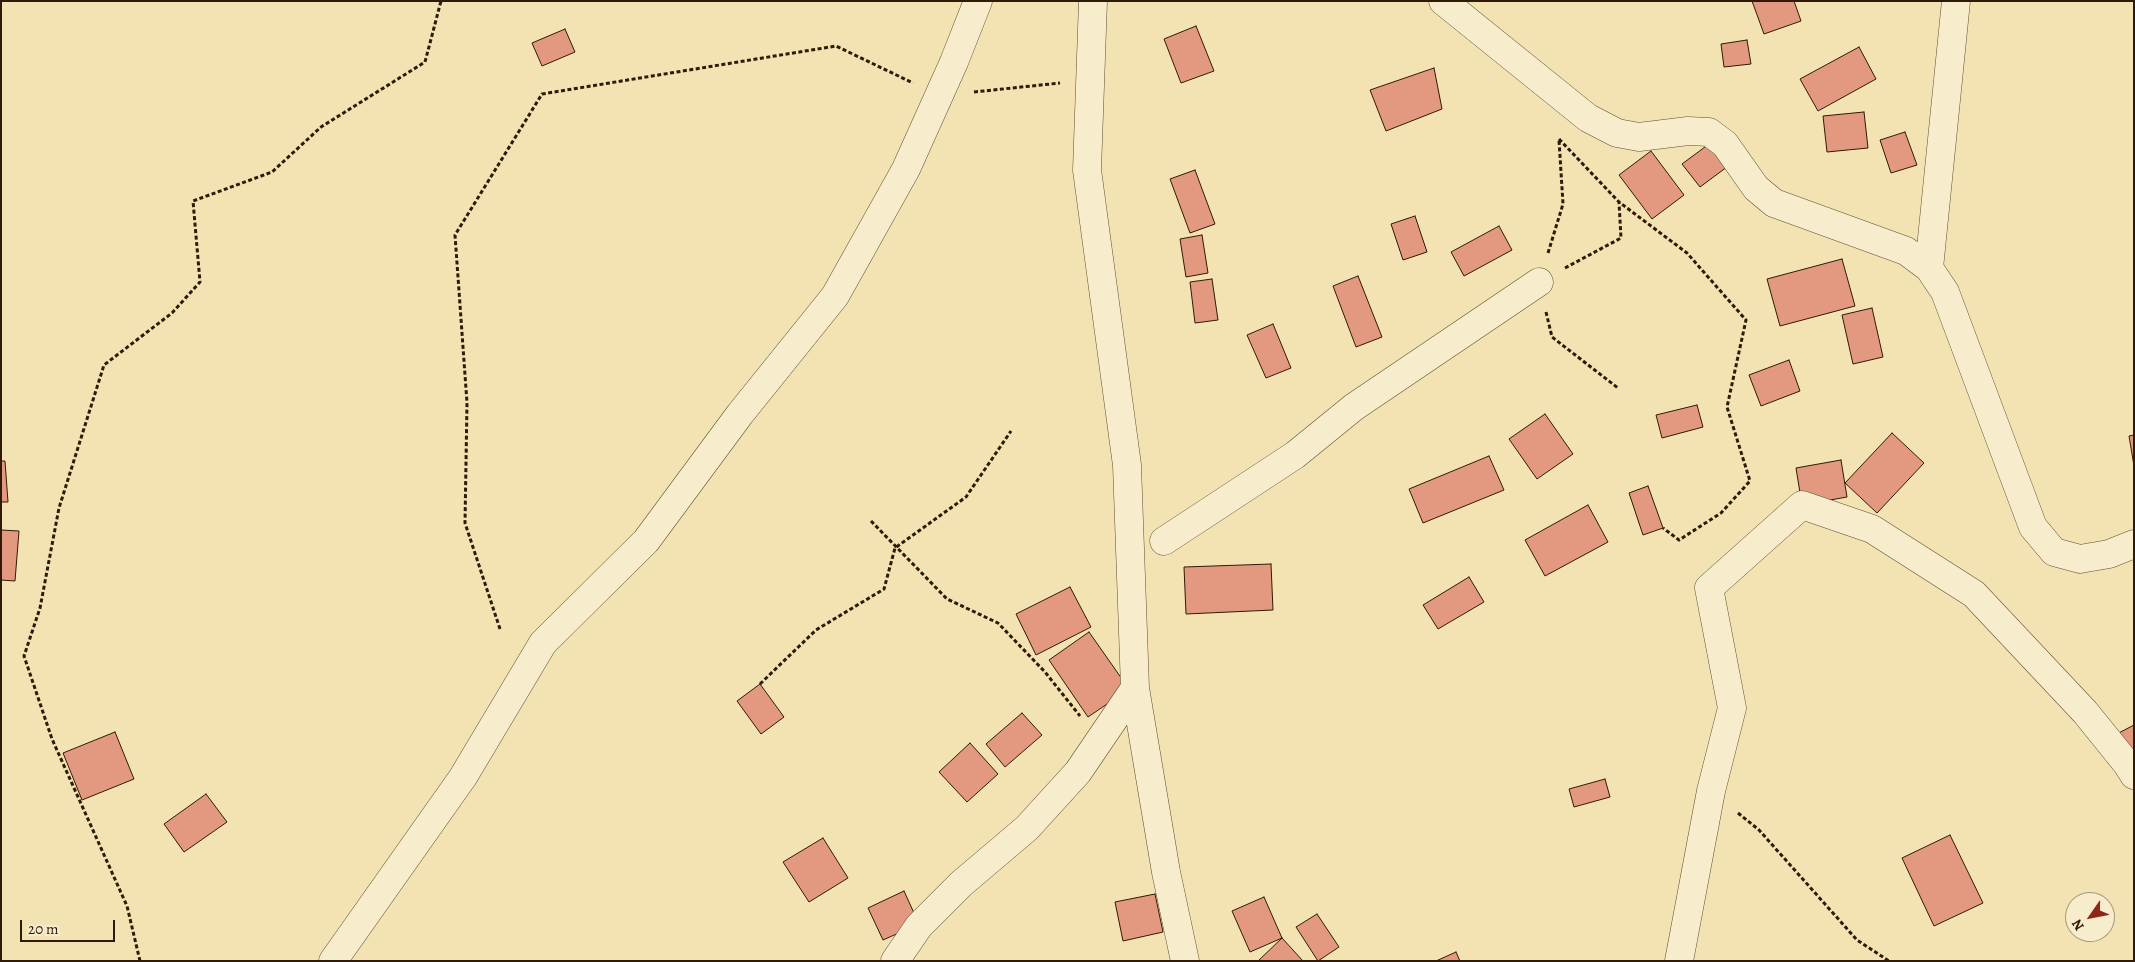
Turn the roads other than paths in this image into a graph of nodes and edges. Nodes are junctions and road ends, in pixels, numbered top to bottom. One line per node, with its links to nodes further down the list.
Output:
1 (978, 1): 11 (street)
2 (1093, 1): 9 (street)
3 (1443, 1): 5 (street)
4 (1956, 1): 5 (street)
5 (1929, 268): 8 (street)
6 (1539, 282): 7 (street)
7 (1164, 540)
8 (2134, 544)
9 (1135, 688): 12 (street); 13 (street)
10 (2134, 775): 14 (street)
11 (333, 961)
12 (895, 961)
13 (1185, 961)
14 (1679, 961)

